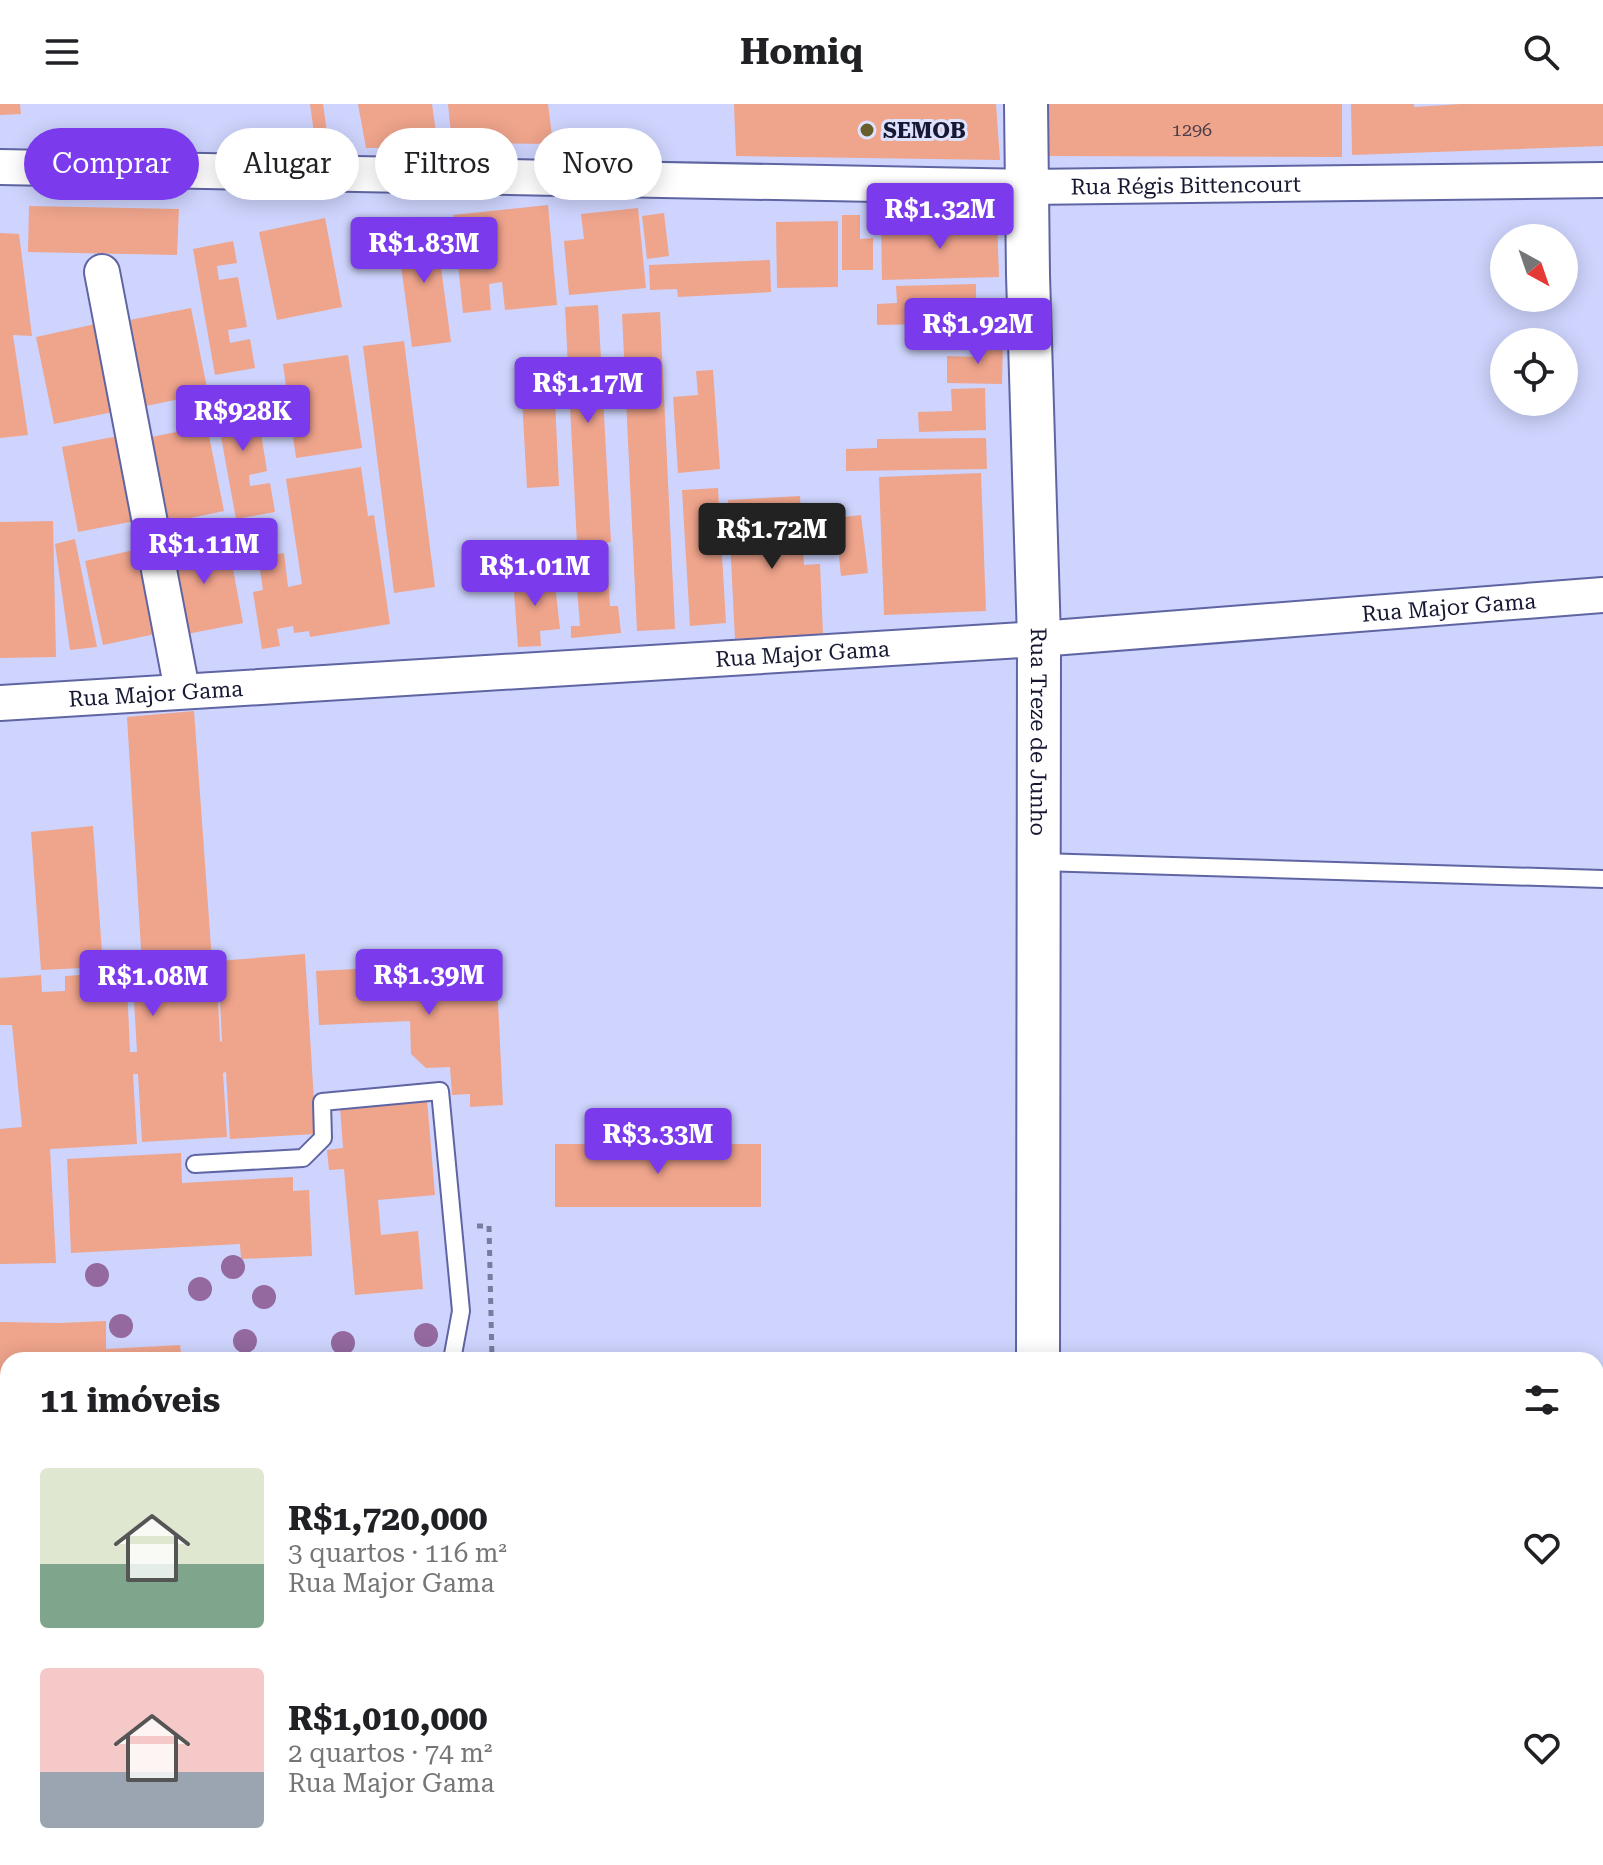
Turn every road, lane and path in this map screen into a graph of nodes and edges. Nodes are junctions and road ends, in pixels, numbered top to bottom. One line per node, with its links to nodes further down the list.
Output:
1 (1026, 104): 4 (street, Rua Treze de Junho)
2 (0, 167): 4 (street, Rua Régis Bittencourt)
3 (1603, 180): 4 (street, Rua Régis Bittencourt)
4 (1027, 187): 7 (street, Rua Treze de Junho)
5 (102, 272): 8 (street)
6 (1603, 595): 7 (street, Rua Major Gama)
7 (1039, 639): 8 (street, Rua Major Gama); 10 (street, Rua Treze de Junho)
8 (182, 690): 9 (street, Rua Major Gama)
9 (0, 703)
10 (1039, 862): 11 (lane); 16 (street, Rua Treze de Junho)
11 (1603, 879)
12 (195, 1164): 13 (lane)
13 (452, 1227): 14 (lane); 15 (path)
14 (453, 1352)
15 (492, 1352)
16 (1038, 1352)

